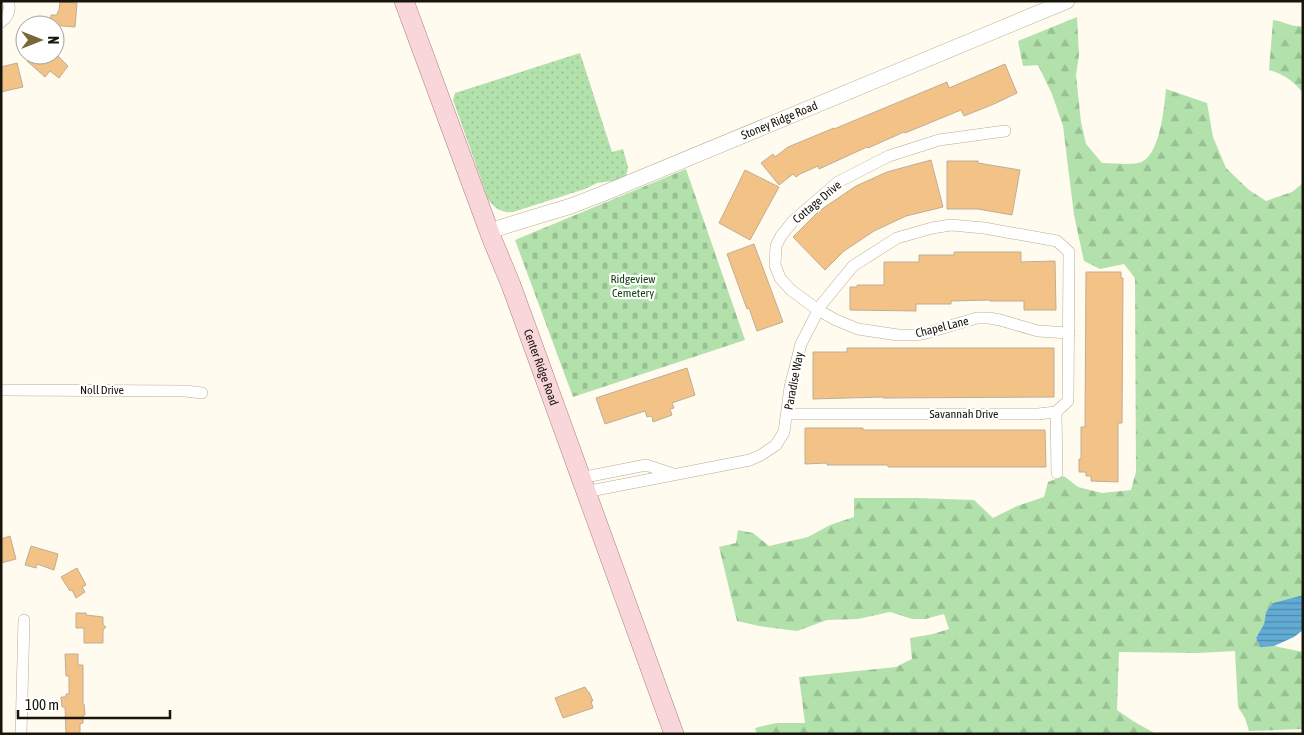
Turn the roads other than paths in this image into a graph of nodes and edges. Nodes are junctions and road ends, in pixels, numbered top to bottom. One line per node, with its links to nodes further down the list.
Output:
1 (8, 1): 4 (street)
2 (404, 1): 6 (main road, Center Ridge Road)
3 (1067, 1): 6 (street, Stoney Ridge Road)
4 (1, 22)
5 (1005, 131): 7 (street, Cottage Drive)
6 (489, 231): 14 (main road, Center Ridge Road)
7 (818, 310): 8 (street, Chapel Lane); 8 (street, Paradise Way); 12 (street, Paradise Way)
8 (1069, 333): 11 (street)
9 (1, 390): 10 (street, Noll Drive)
10 (202, 393)
11 (1056, 412): 12 (street, Savannah Drive); 13 (street)
12 (787, 414): 14 (street, Paradise Way)
13 (1057, 472)
14 (583, 485): 17 (main road, Center Ridge Road)
15 (24, 620): 16 (street)
16 (21, 734)
17 (674, 734)

